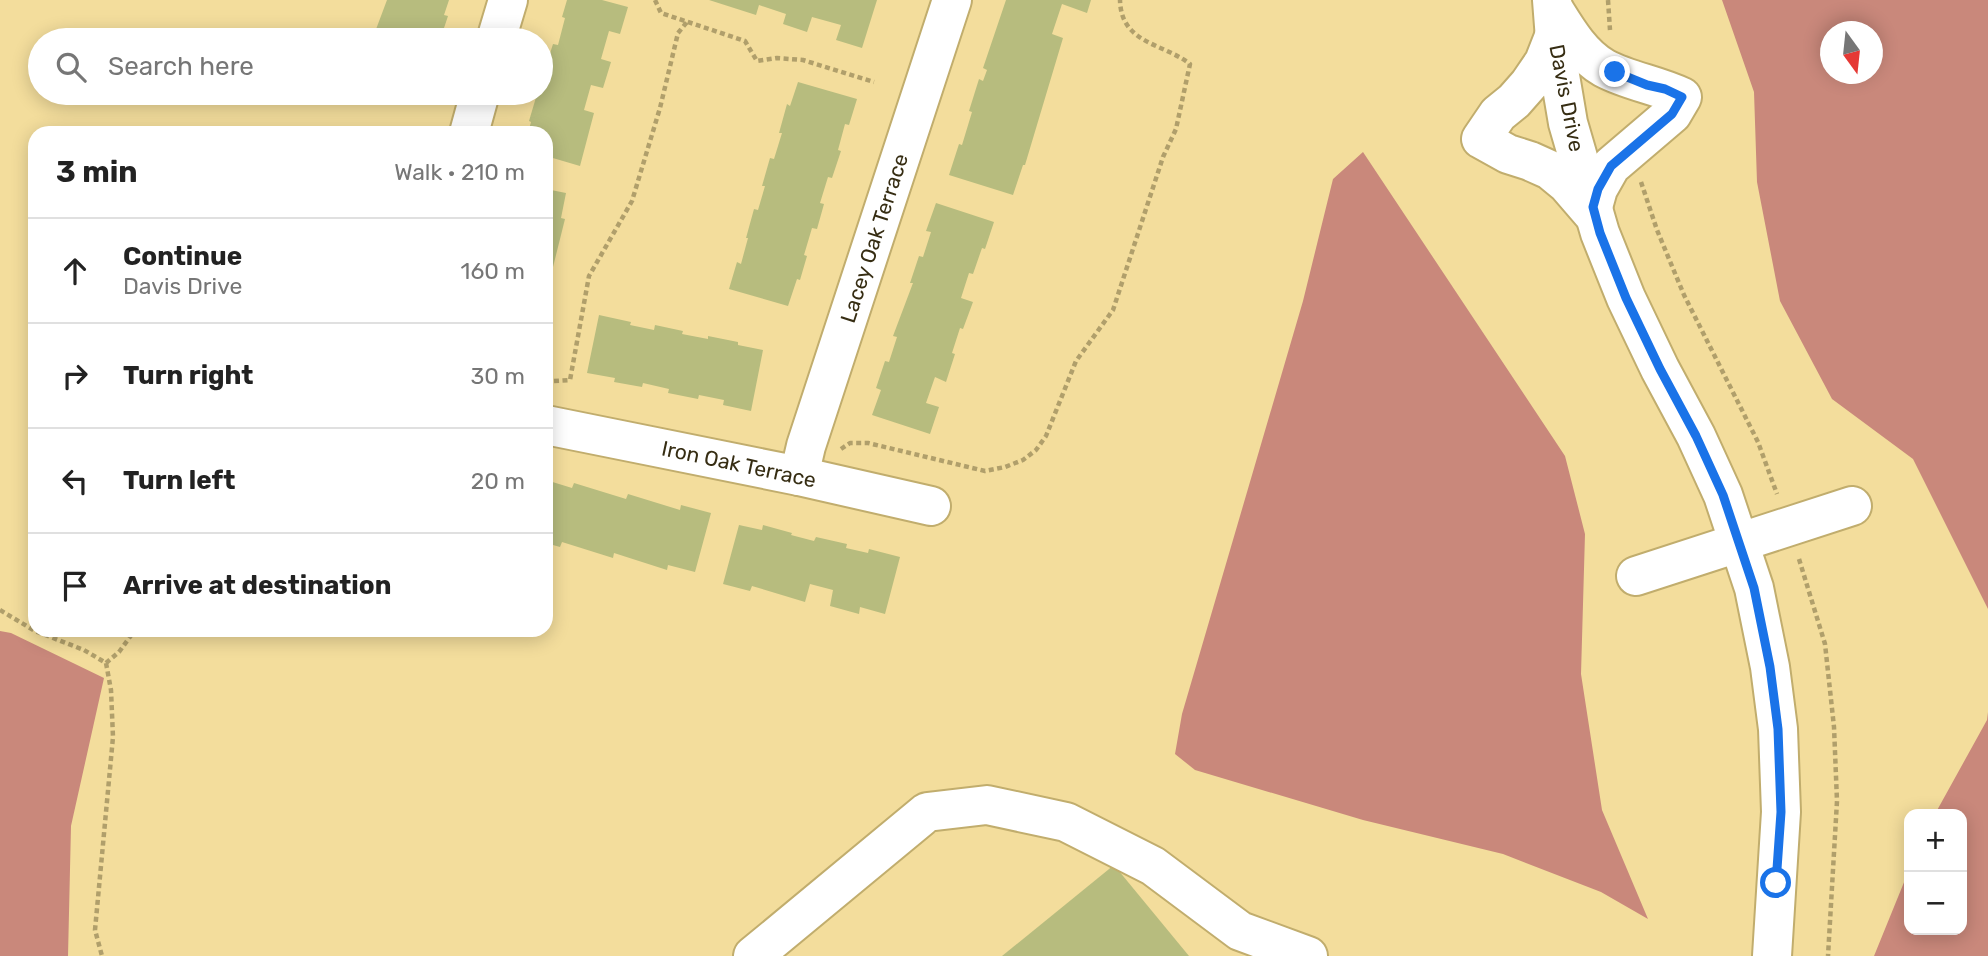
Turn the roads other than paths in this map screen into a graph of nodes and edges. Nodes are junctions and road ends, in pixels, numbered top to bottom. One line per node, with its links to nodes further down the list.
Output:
1 (508, 0): 4 (street)
2 (952, 0): 9 (street, Lacey Oak Terrace)
3 (1553, 14): 7 (street, Davis Drive); 7 (street); 7 (street)
4 (500, 28)
5 (477, 105): 6 (street)
6 (472, 126)
7 (1594, 212): 12 (street, Davis Drive)
8 (553, 426): 9 (street, Iron Oak Terrace)
9 (803, 461): 10 (street, Iron Oak Terrace)
10 (931, 506)
11 (1852, 506): 12 (street)
12 (1740, 543): 13 (street); 16 (street, Davis Drive)
13 (1636, 576)
14 (753, 956): 15 (street)
15 (1308, 956)
16 (1772, 956)

